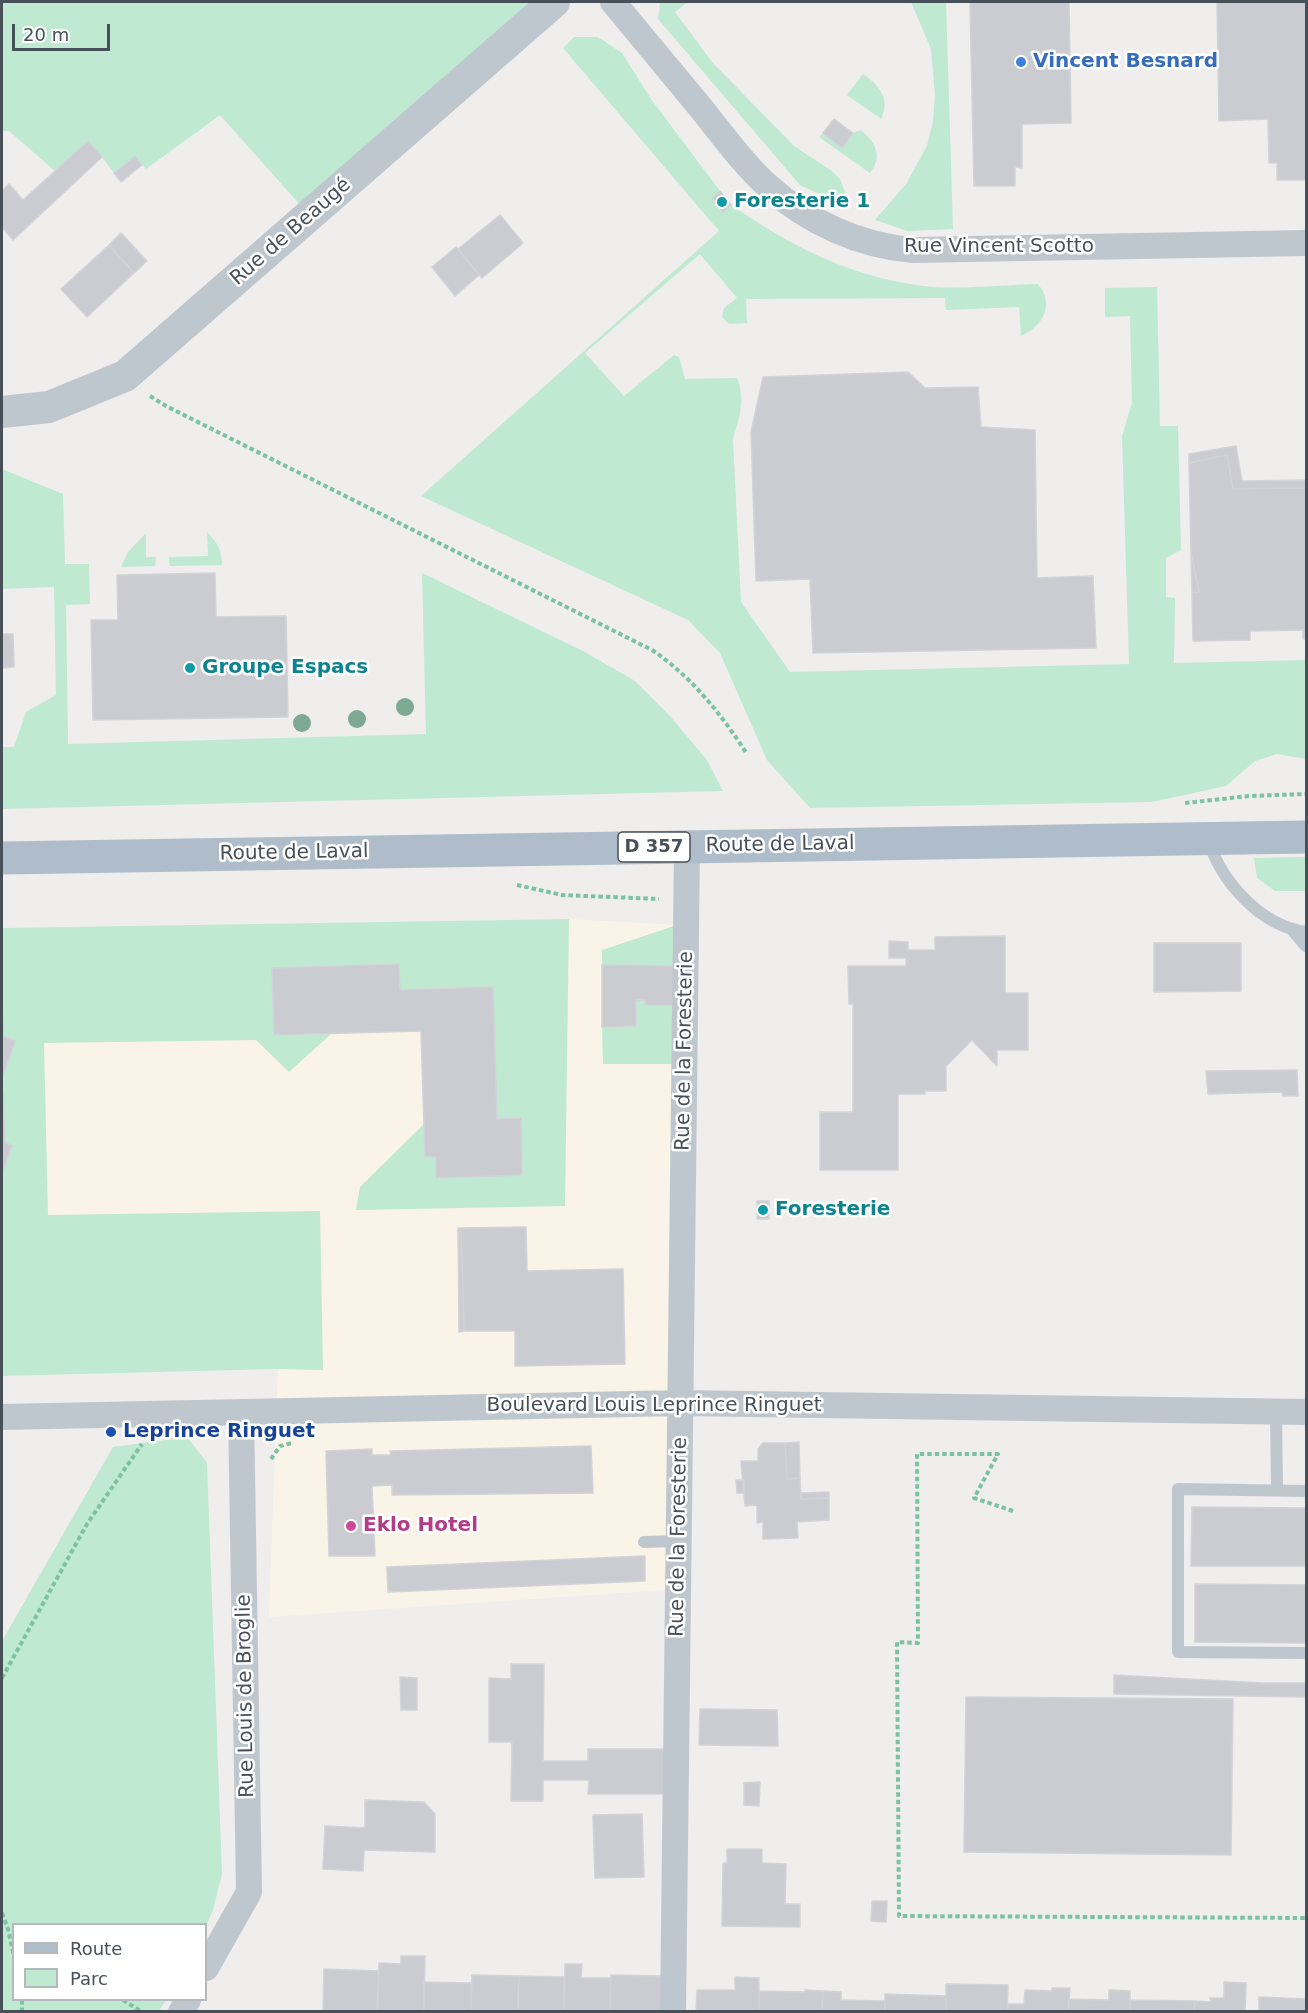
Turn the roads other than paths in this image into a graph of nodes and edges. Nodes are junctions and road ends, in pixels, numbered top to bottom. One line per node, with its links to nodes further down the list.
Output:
1 (554, 2): 4 (street, Rue de Beaugé)
2 (613, 2): 3 (street, Rue Vincent Scotto)
3 (1306, 243)
4 (2, 412)
5 (1306, 837): 6 (main road, Route de Laval / D 357)
6 (1207, 838): 7 (main road, Route de Laval / D 357); 9 (lane)
7 (687, 847): 8 (main road, Route de Laval / D 357); 12 (street, Rue de la Foresterie)
8 (2, 858)
9 (1292, 930): 10 (lane); 11 (lane)
10 (1306, 932)
11 (1306, 946)
12 (680, 1403): 13 (street, Boulevard Louis Leprince Ringuet); 14 (street, Boulevard Louis Leprince Ringuet); 19 (street, Rue de la Foresterie)
13 (1276, 1411): 15 (street, Boulevard Louis Leprince Ringuet); 17 (lane)
14 (241, 1412): 16 (street, Boulevard Louis Leprince Ringuet); 22 (street, Rue Louis de Broglie)
15 (1306, 1412)
16 (2, 1418)
17 (1276, 1490): 18 (lane); 21 (lane)
18 (1306, 1491)
19 (679, 1541): 20 (lane); 23 (street, Rue de la Foresterie)
20 (644, 1542)
21 (1306, 1653)
22 (207, 1966)
23 (673, 2012)

